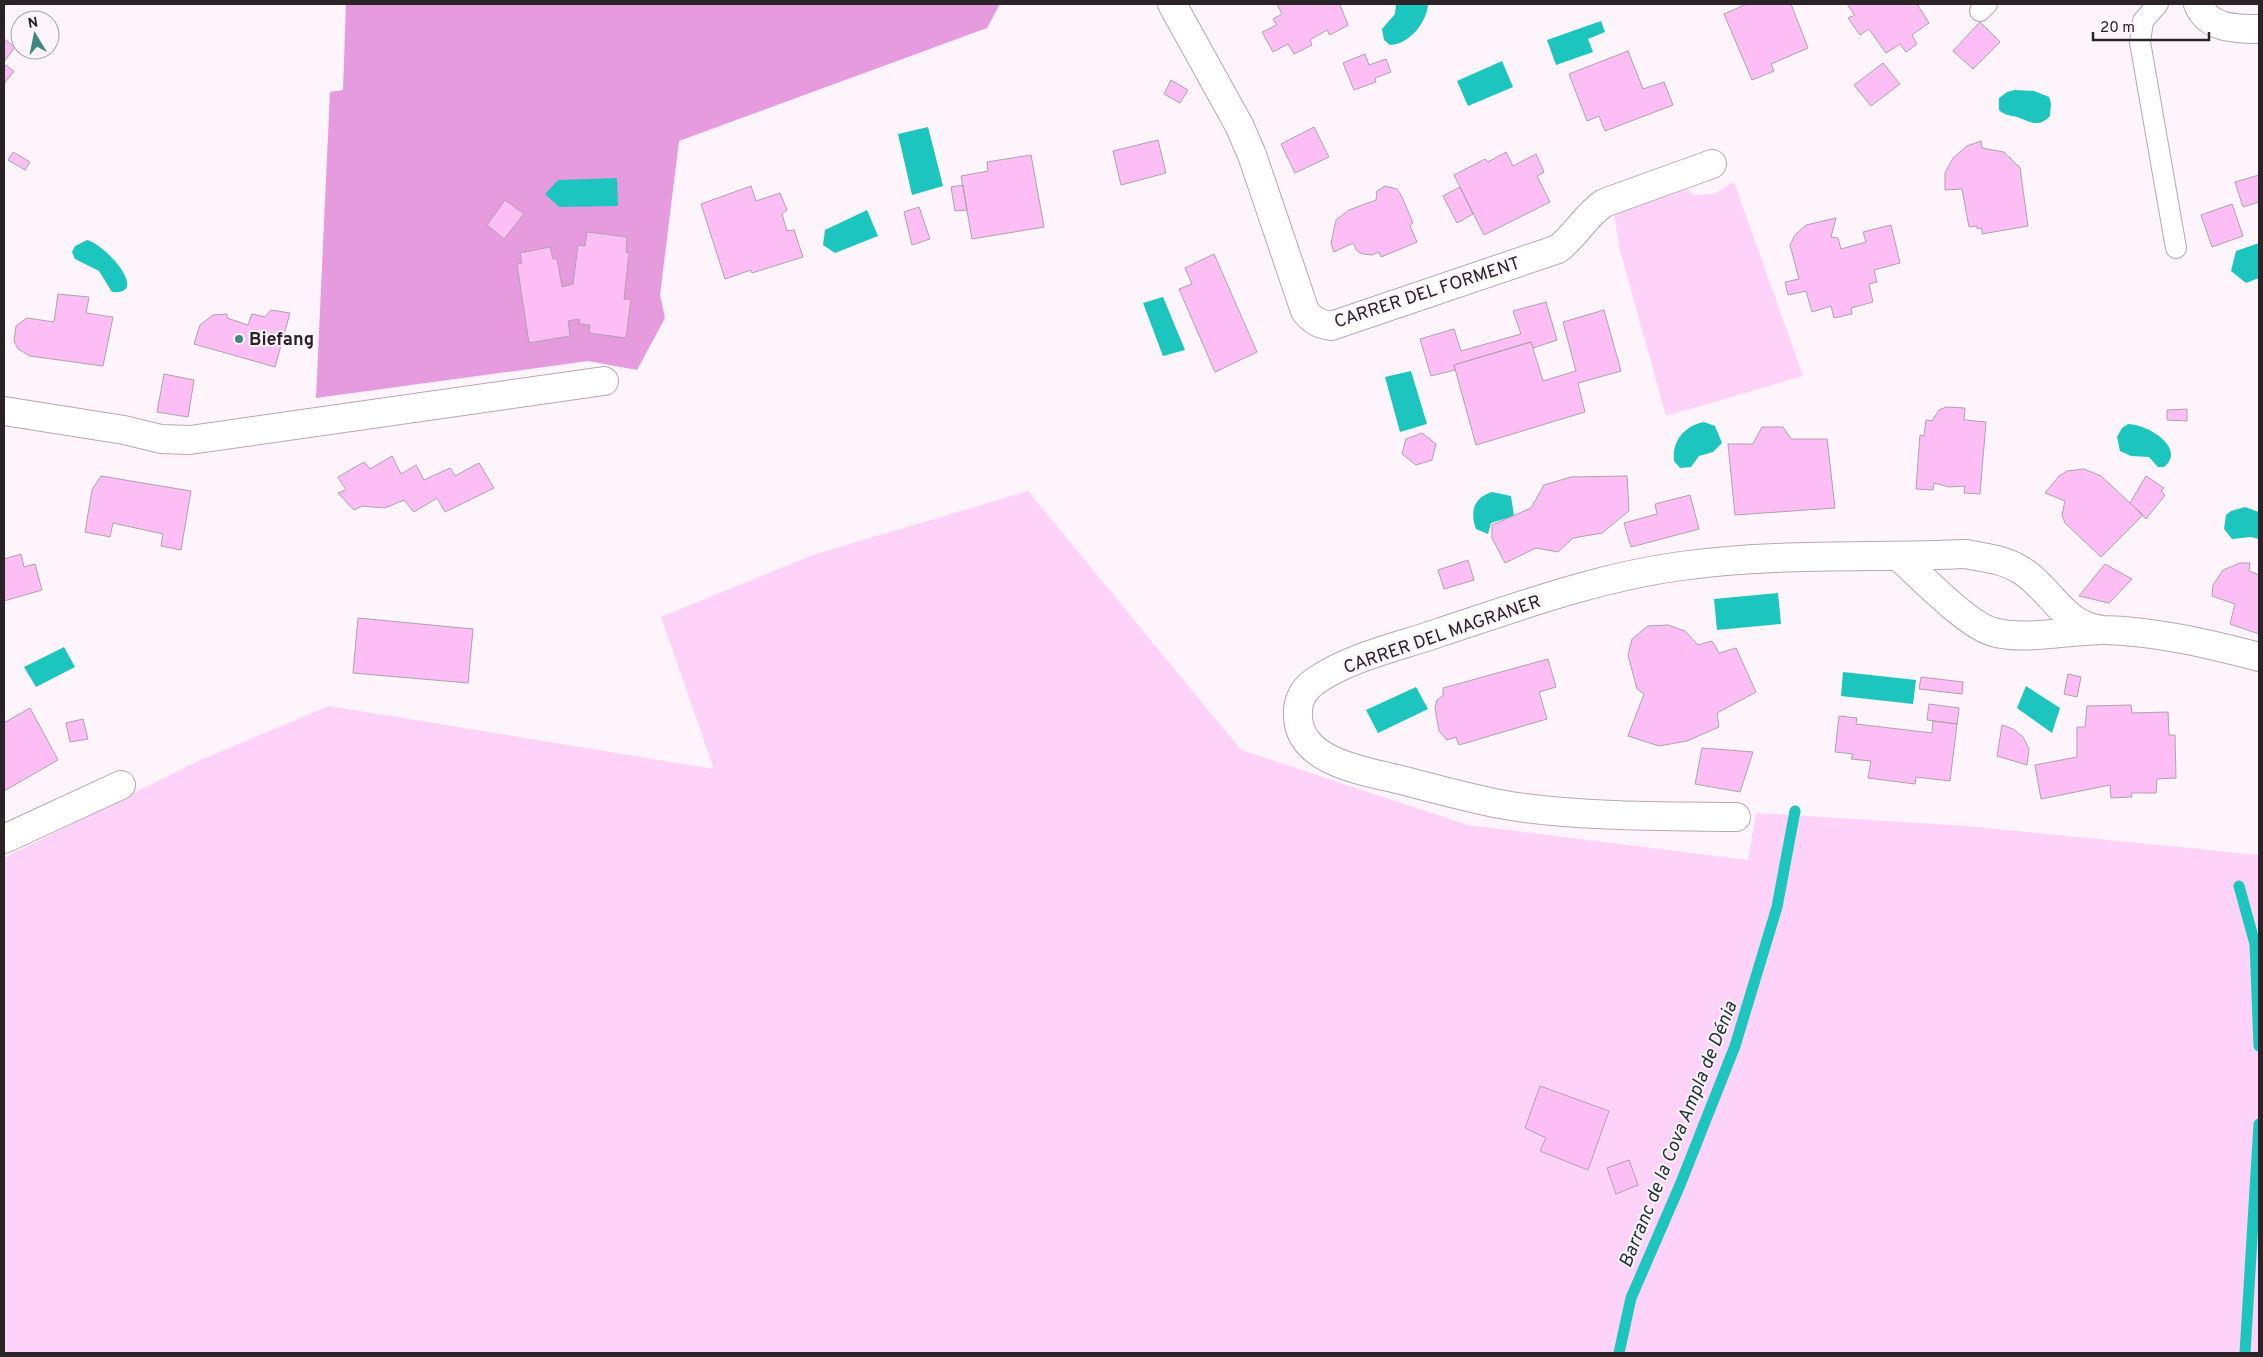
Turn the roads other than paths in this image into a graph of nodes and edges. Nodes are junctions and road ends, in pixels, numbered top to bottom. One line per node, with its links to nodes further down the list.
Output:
1 (1172, 4): 5 (street, CARRER DEL FORMENT)
2 (2158, 4): 6 (lane)
3 (2198, 4): 4 (street)
4 (2259, 29)
5 (1712, 164)
6 (2176, 248)
7 (604, 381): 8 (street)
8 (4, 411)
9 (1899, 557): 10 (street, CARRER DEL MAGRANER); 10 (street, CARRER DEL MAGRANER); 13 (street, CARRER DEL MAGRANER)
10 (2103, 630): 11 (street, CARRER DEL MAGRANER)
11 (2259, 658)
12 (121, 785): 14 (street)
13 (1736, 817)
14 (4, 839)

